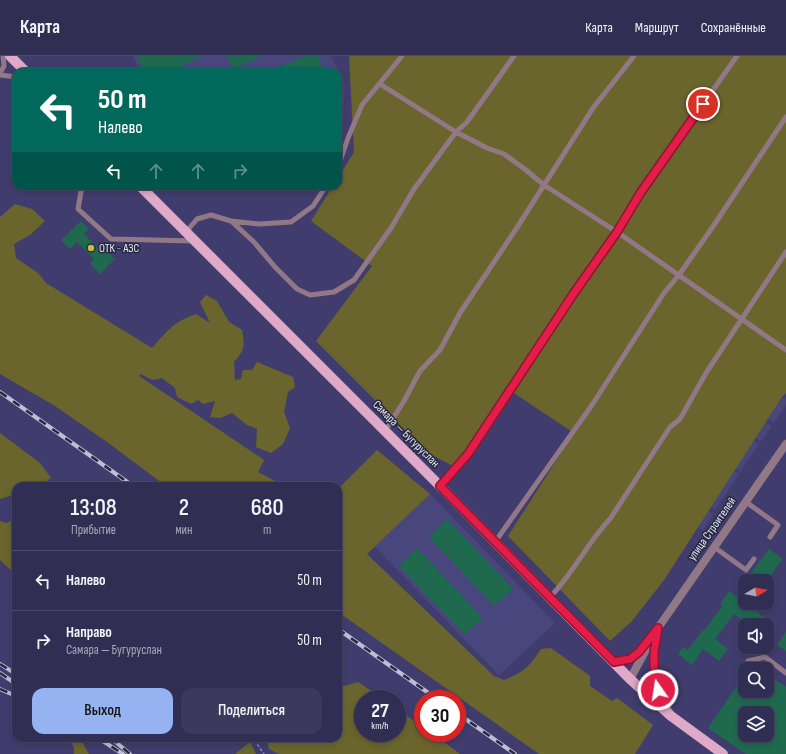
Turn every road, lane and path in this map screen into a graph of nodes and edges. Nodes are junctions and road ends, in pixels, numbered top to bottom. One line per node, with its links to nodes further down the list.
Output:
1 (4, 56): 8 (lane)
2 (10, 56): 7 (main road)
3 (402, 56): 10 (lane)
4 (514, 56): 12 (lane)
5 (634, 56): 14 (lane)
6 (737, 56): 20 (lane)
7 (22, 68)
8 (0, 74): 9 (lane)
9 (12, 76)
10 (380, 84): 12 (lane); 13 (lane)
11 (786, 117): 23 (lane)
12 (456, 132): 14 (lane); 18 (lane)
13 (342, 155)
14 (544, 185): 20 (lane); 26 (lane)
15 (81, 190): 21 (lane)
16 (147, 190): 19 (main road, Самара — Бугуруслан)
17 (323, 190): 18 (lane)
18 (231, 221): 19 (lane)
19 (186, 232): 21 (main road, Самара — Бугуруслан)
20 (617, 232): 23 (lane); 28 (lane)
21 (195, 241): 26 (main road, Самара — Бугуруслан)
22 (786, 252): 24 (lane)
23 (679, 275): 24 (lane); 31 (lane)
24 (742, 318): 25 (lane); 34 (lane)
25 (786, 350)
26 (385, 431): 28 (main road, Самара — Бугуруслан)
27 (786, 444): 29 (street, улица Строителей)
28 (440, 486): 31 (main road, Самара — Бугуруслан)
29 (746, 502): 30 (lane); 32 (street, улица Строителей)
30 (770, 537)
31 (495, 542): 34 (main road, Самара — Бугуруслан)
32 (714, 546): 33 (lane); 35 (street, улица Строителей)
33 (754, 558)
34 (550, 597): 37 (main road, Самара — Бугуруслан)
35 (658, 628): 37 (street); 39 (street); 40 (street)
36 (748, 661): 38 (lane)
37 (614, 662): 39 (main road, Самара — Бугуруслан)
38 (786, 673)
39 (630, 679): 40 (main road, Самара — Бугуруслан)
40 (671, 716): 43 (main road, Самара — Бугуруслан)
41 (255, 742): 42 (path)
42 (264, 754)
43 (723, 754)

